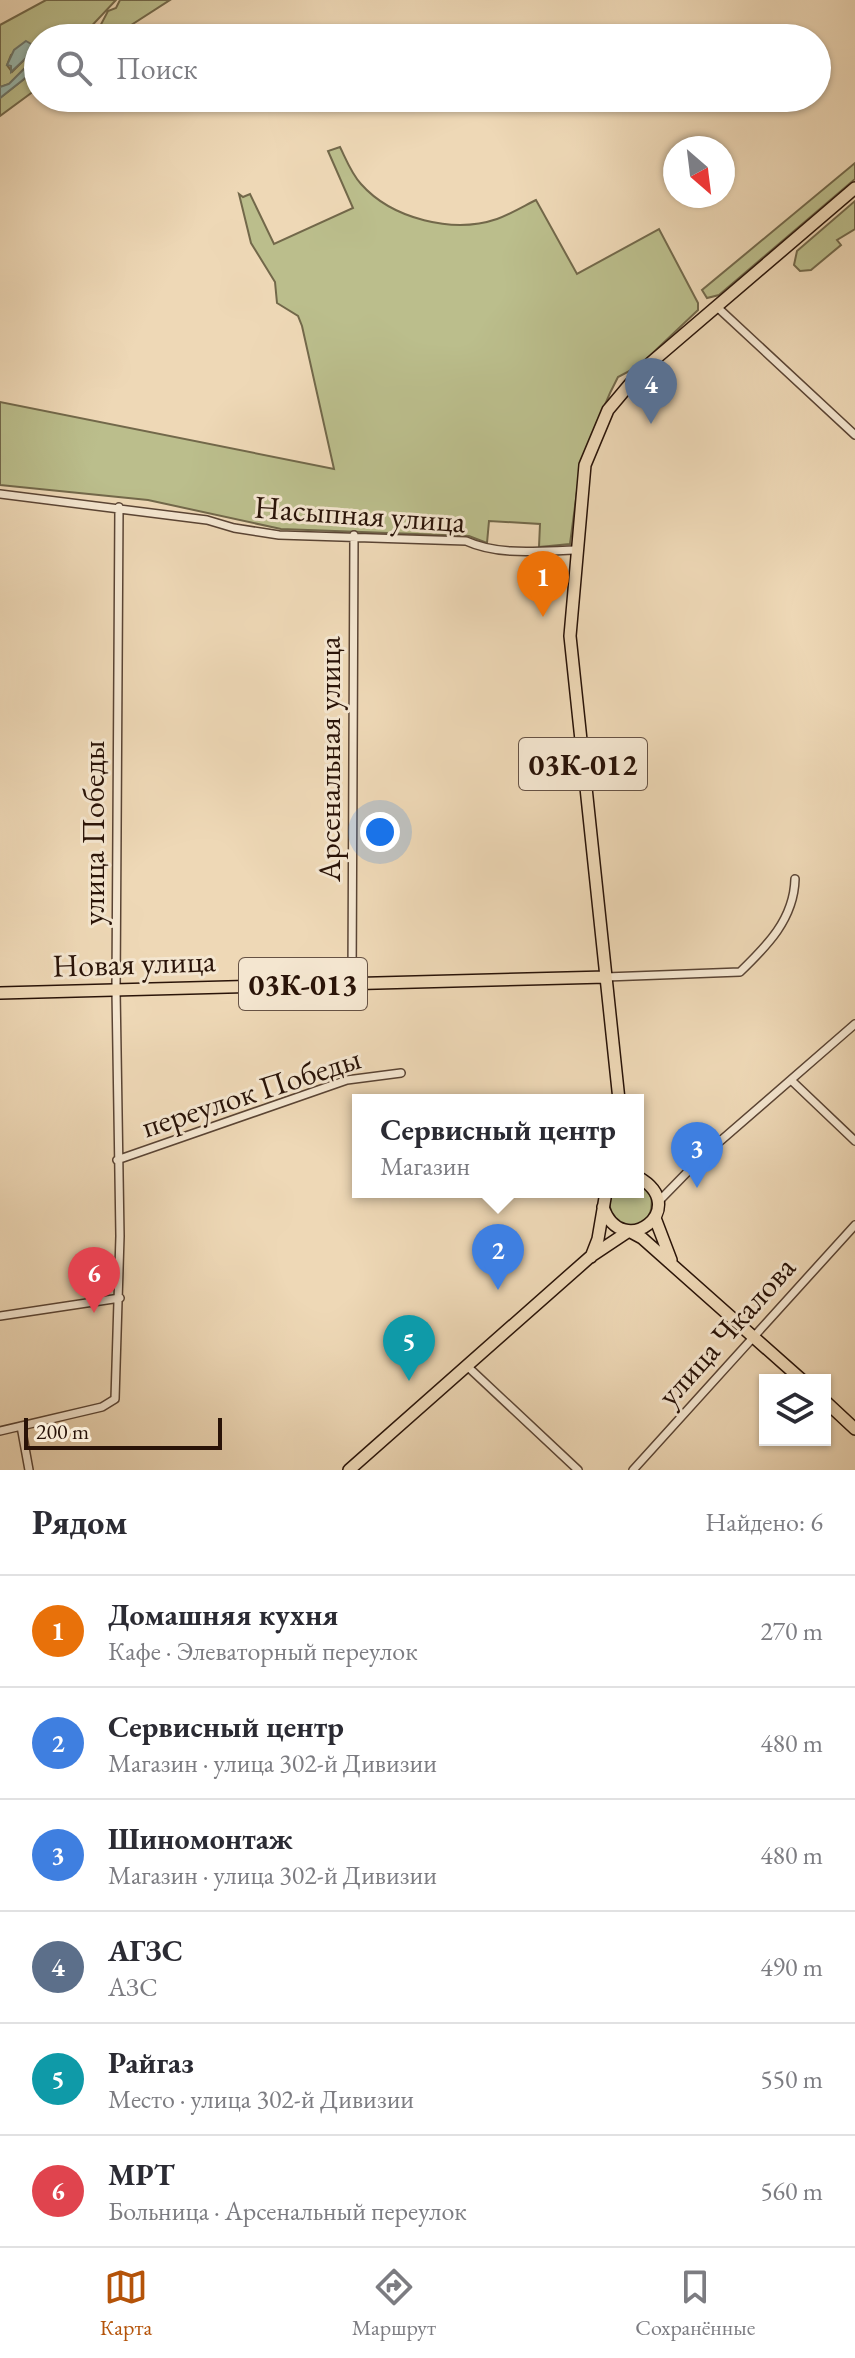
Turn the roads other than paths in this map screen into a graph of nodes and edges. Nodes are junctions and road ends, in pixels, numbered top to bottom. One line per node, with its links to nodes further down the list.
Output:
1 (855, 188): 2 (main road, 03К-012)
2 (716, 306): 3 (street); 7 (main road, 03К-012)
3 (855, 435)
4 (0, 494): 5 (street, Насыпная улица)
5 (119, 507): 6 (street, Насыпная улица); 11 (street, улица Победы)
6 (354, 535): 7 (street, Насыпная улица); 10 (street, Арсенальная улица)
7 (575, 550): 9 (main road, 03К-012)
8 (795, 879): 9 (street)
9 (606, 977): 10 (main road, Новая улица / 03К-013); 16 (main road, 03К-012)
10 (352, 982): 11 (main road, Новая улица / 03К-013)
11 (116, 990): 12 (main road, Новая улица / 03К-013); 18 (street, улица Победы)
12 (0, 993)
13 (855, 1024): 15 (street)
14 (401, 1073): 18 (street, переулок Победы)
15 (792, 1081): 17 (street); 20 (street)
16 (618, 1094)
17 (855, 1141)
18 (117, 1160): 28 (street, улица Победы)
19 (644, 1181): 20 (main road)
20 (657, 1195): 23 (main road)
21 (605, 1198): 22 (main road)
22 (603, 1207): 25 (main road); 26 (main road)
23 (655, 1218): 25 (main road); 27 (main road)
24 (855, 1225): 30 (street, улица Чкалова)
25 (629, 1231): 26 (main road); 27 (main road)
26 (590, 1257): 31 (main road)
27 (674, 1268): 30 (main road)
28 (120, 1298): 29 (street); 34 (street, улица Победы)
29 (0, 1316)
30 (752, 1335): 32 (main road); 40 (street, улица Чкалова)
31 (467, 1366): 38 (main road); 39 (street)
32 (795, 1374)
33 (831, 1407): 35 (main road)
34 (21, 1426): 36 (street); 37 (street)
35 (855, 1429)
36 (0, 1431)
37 (29, 1470)
38 (349, 1470)
39 (578, 1470)
40 (633, 1470)

